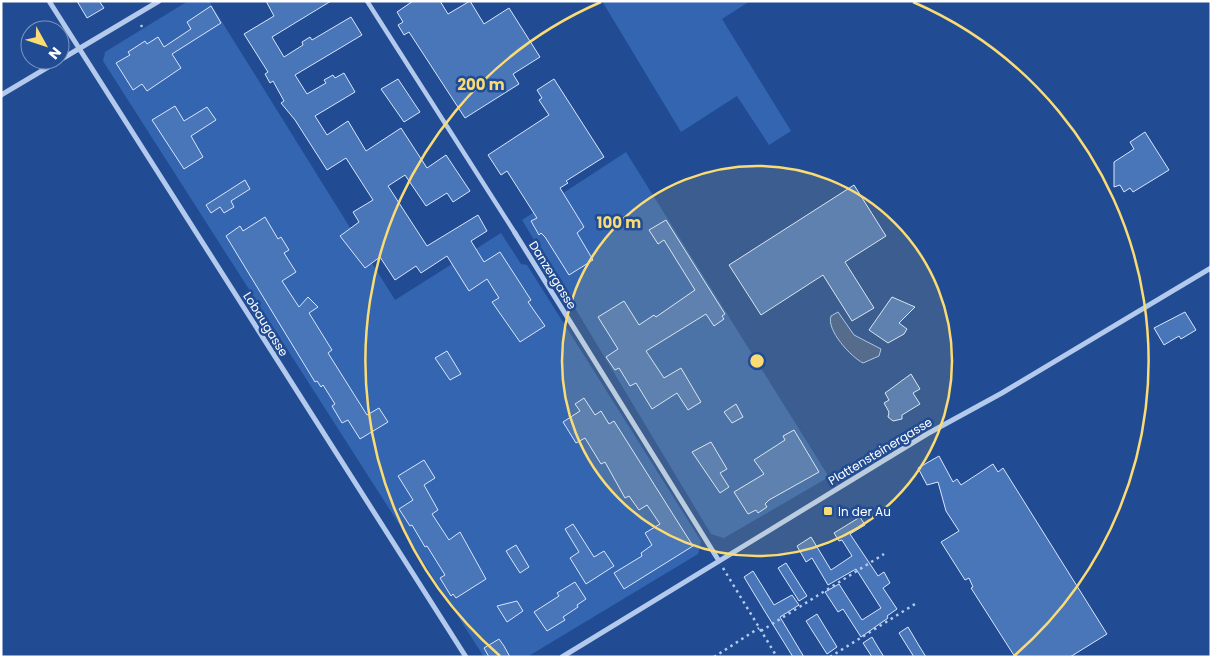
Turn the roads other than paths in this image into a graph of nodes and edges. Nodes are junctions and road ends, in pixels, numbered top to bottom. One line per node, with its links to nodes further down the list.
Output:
1 (49, 1): 4 (street, Lobaugasse)
2 (159, 1): 4 (street)
3 (367, 1): 8 (street, Danzergasse)
4 (79, 48): 5 (street); 11 (street, Lobaugasse)
5 (70, 54)
6 (43, 70): 7 (street)
7 (1, 95)
8 (515, 233): 10 (street, Danzergasse)
9 (1211, 268): 10 (street, Plattensteinergasse)
10 (719, 561): 12 (street, Plattensteinergasse)
11 (466, 657)
12 (562, 657)

